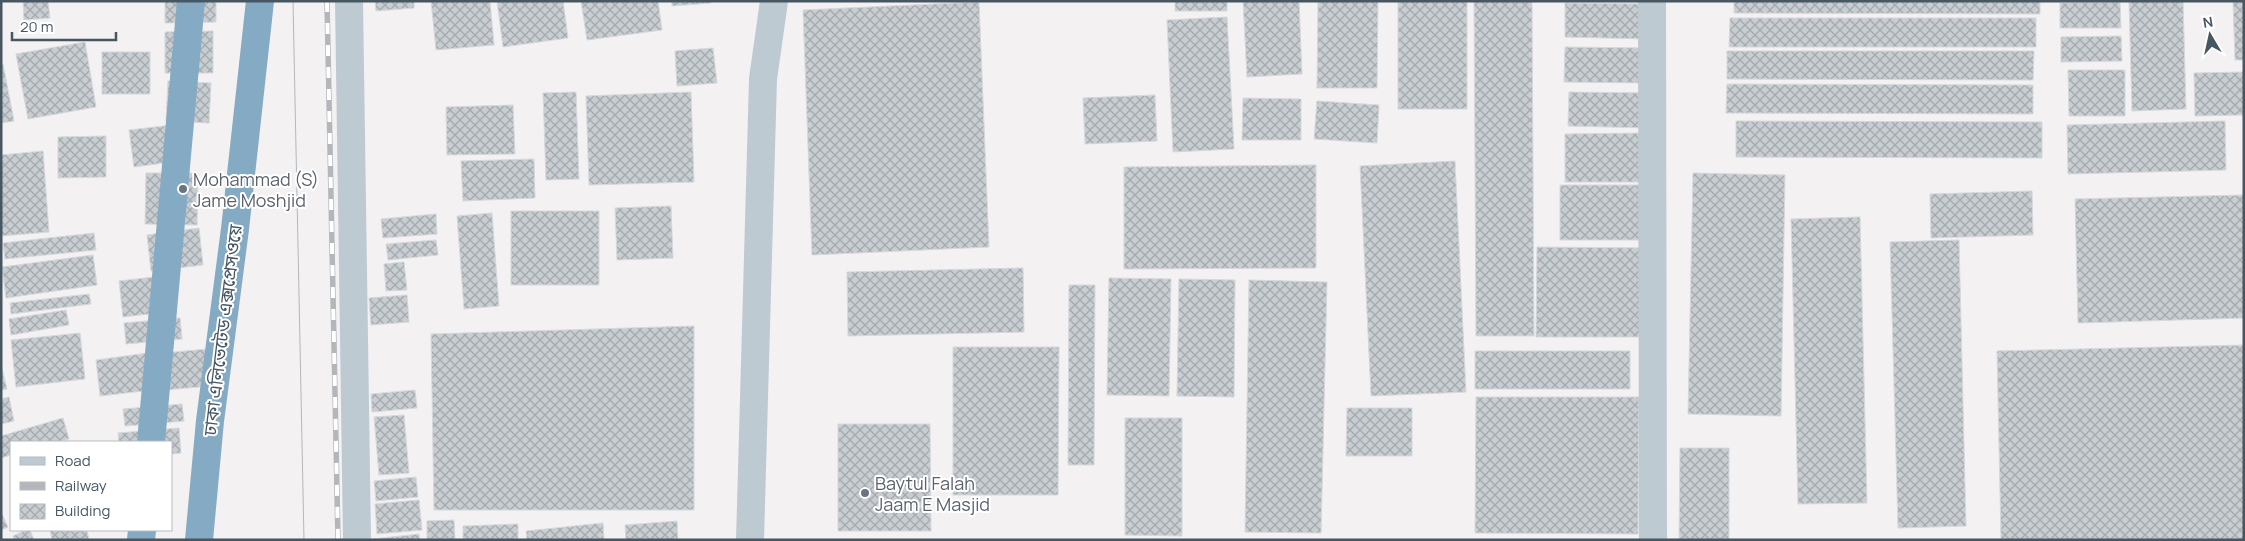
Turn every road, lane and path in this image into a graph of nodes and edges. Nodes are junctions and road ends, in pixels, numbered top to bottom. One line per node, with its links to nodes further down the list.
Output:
1 (191, 1): 6 (highway)
2 (260, 1): 7 (highway, ঢাকা এলিভেটেড এক্সপ্রেসওয়ে)
3 (349, 1): 8 (street)
4 (774, 1): 9 (street)
5 (1652, 1): 10 (street)
6 (151, 441)
7 (199, 540)
8 (357, 540)
9 (750, 540)
10 (1653, 540)

